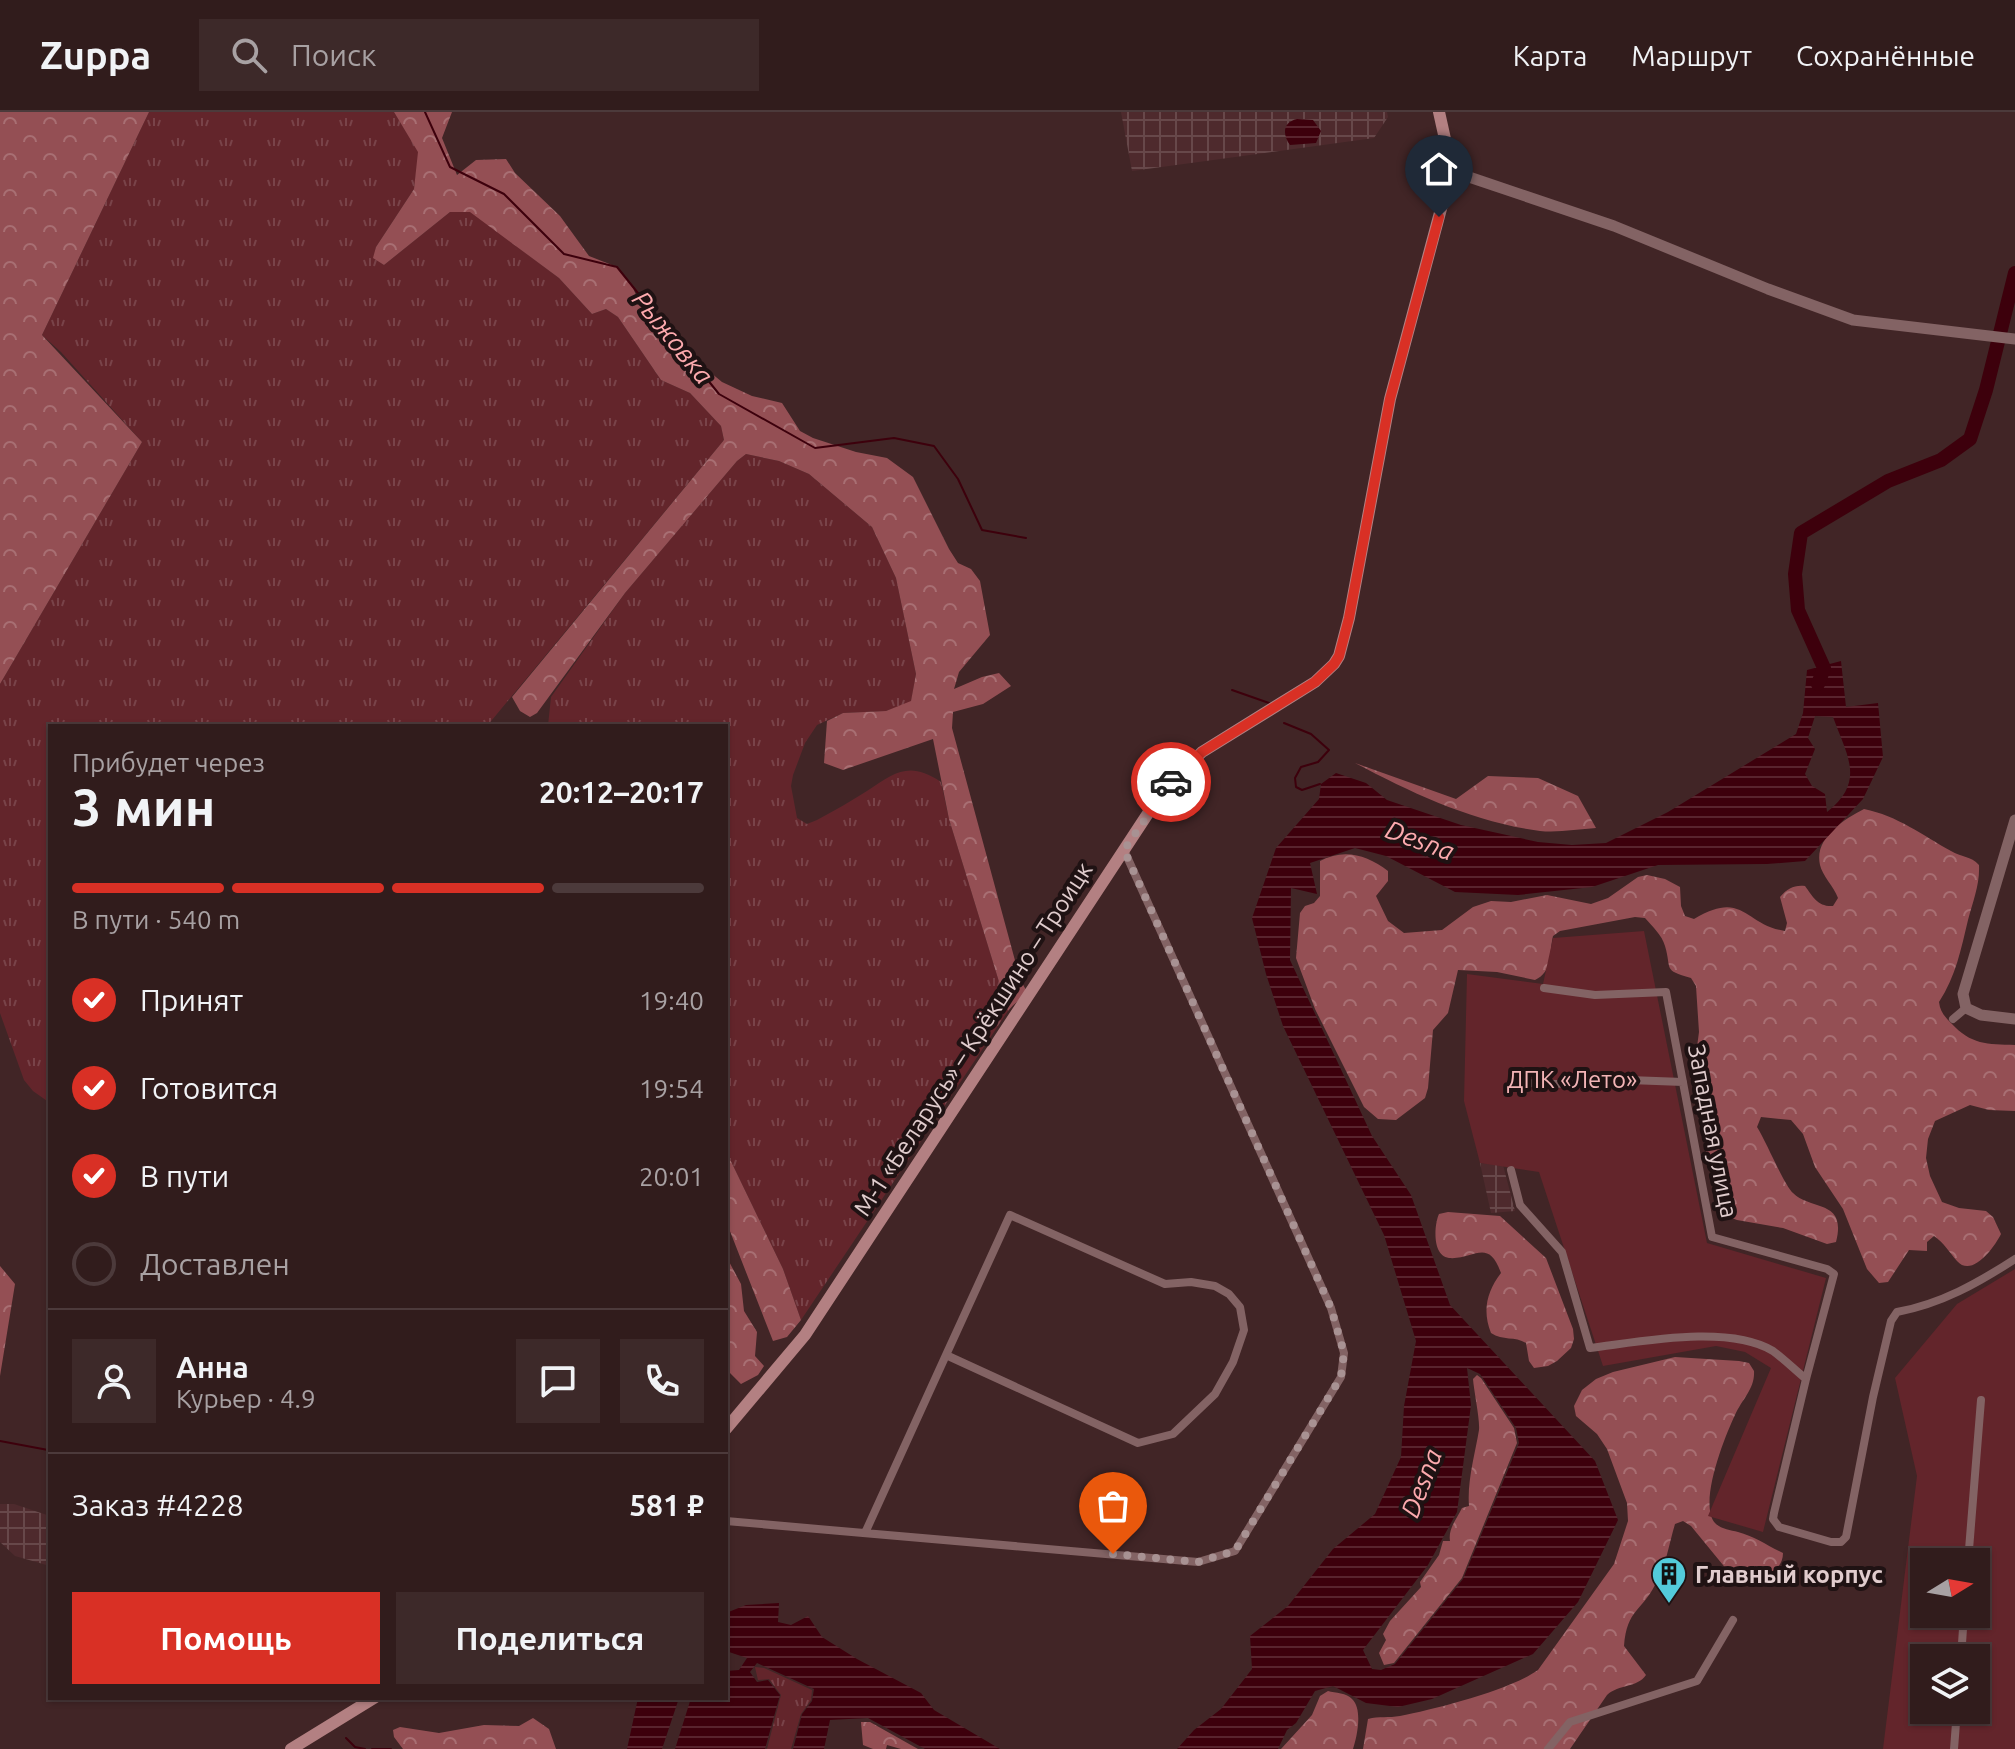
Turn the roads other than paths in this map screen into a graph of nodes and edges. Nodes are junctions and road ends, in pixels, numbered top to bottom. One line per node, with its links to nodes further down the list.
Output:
1 (1439, 112): 2 (main road)
2 (1451, 166): 3 (street); 5 (main road, М-1 «Беларусь» – Крёкшино – Троицк)
3 (2015, 339)
4 (2015, 820): 7 (street)
5 (1124, 850): 17 (main road, М-1 «Беларусь» – Крёкшино – Троицк); 19 (street)
6 (1544, 988): 10 (street, Западная улица)
7 (1966, 1008): 8 (street); 9 (street)
8 (1953, 1019)
9 (2015, 1019)
10 (1683, 1082): 11 (street); 15 (street, Западная улица)
11 (1524, 1083)
12 (1511, 1170): 15 (street)
13 (2015, 1259): 15 (street)
14 (946, 1355): 14 (street); 19 (street)
15 (1806, 1379)
16 (1981, 1400): 20 (street)
17 (728, 1427)
18 (728, 1521): 19 (street)
19 (865, 1533)
20 (1969, 1548)
21 (1733, 1620): 25 (street)
22 (371, 1700): 24 (main road)
23 (1956, 1724): 26 (street)
24 (291, 1749)
25 (1548, 1749)
26 (1954, 1749)

